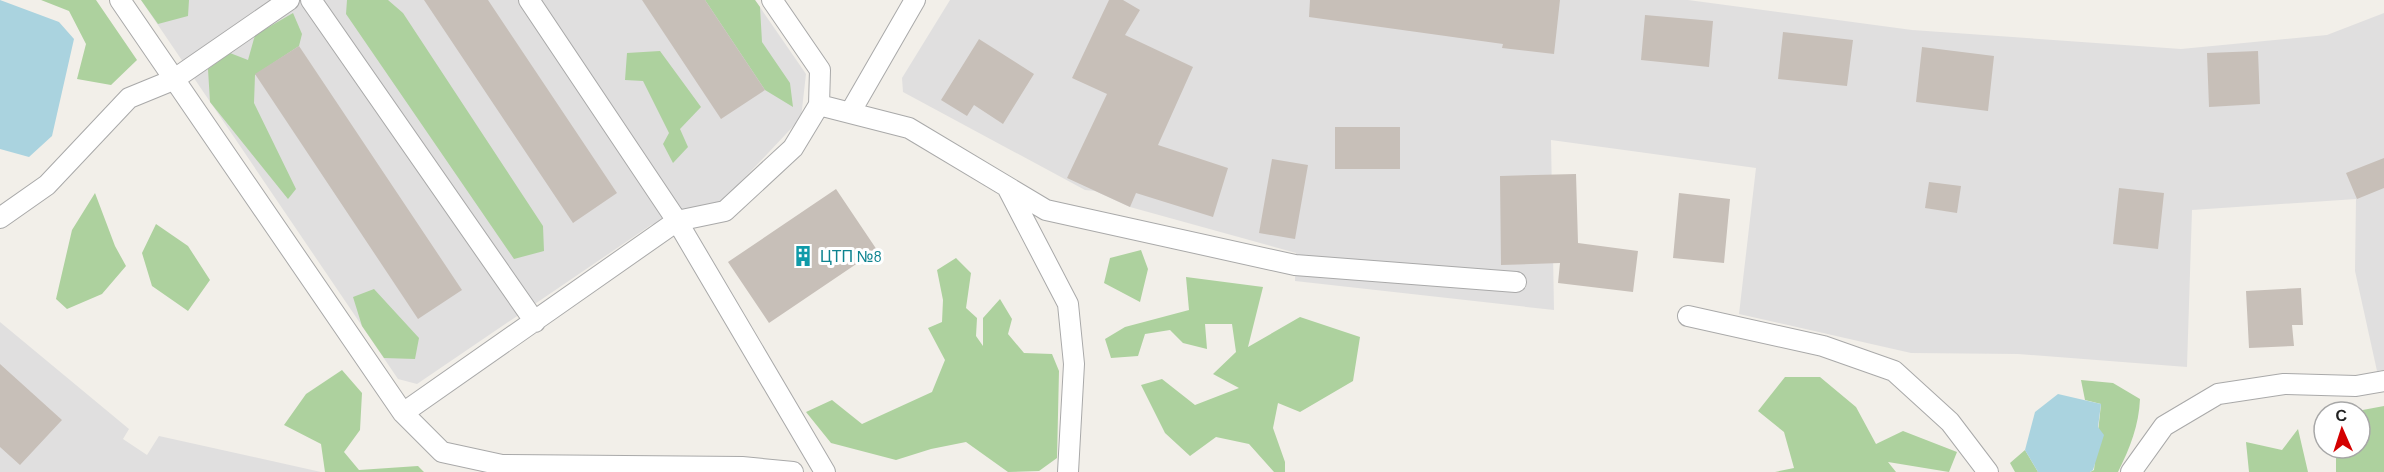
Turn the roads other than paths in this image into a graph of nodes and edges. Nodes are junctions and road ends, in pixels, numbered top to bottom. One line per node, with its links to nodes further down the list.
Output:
1 (120, 0): 7 (lane)
2 (289, 0): 7 (lane)
3 (311, 0): 15 (lane)
4 (529, 0): 12 (lane)
5 (915, 0): 9 (lane)
6 (780, 3): 8 (lane)
7 (173, 80): 11 (lane); 17 (lane)
8 (819, 105): 9 (lane); 12 (lane)
9 (851, 111): 10 (lane)
10 (1007, 187): 13 (lane); 20 (lane)
11 (0, 218)
12 (677, 221): 15 (lane); 19 (lane)
13 (1516, 282)
14 (1688, 316): 21 (lane)
15 (535, 322): 17 (lane)
16 (2384, 381): 22 (lane)
17 (403, 413): 18 (lane)
18 (793, 472)
19 (825, 472)
20 (1068, 472)
21 (1988, 472)
22 (2131, 472)

